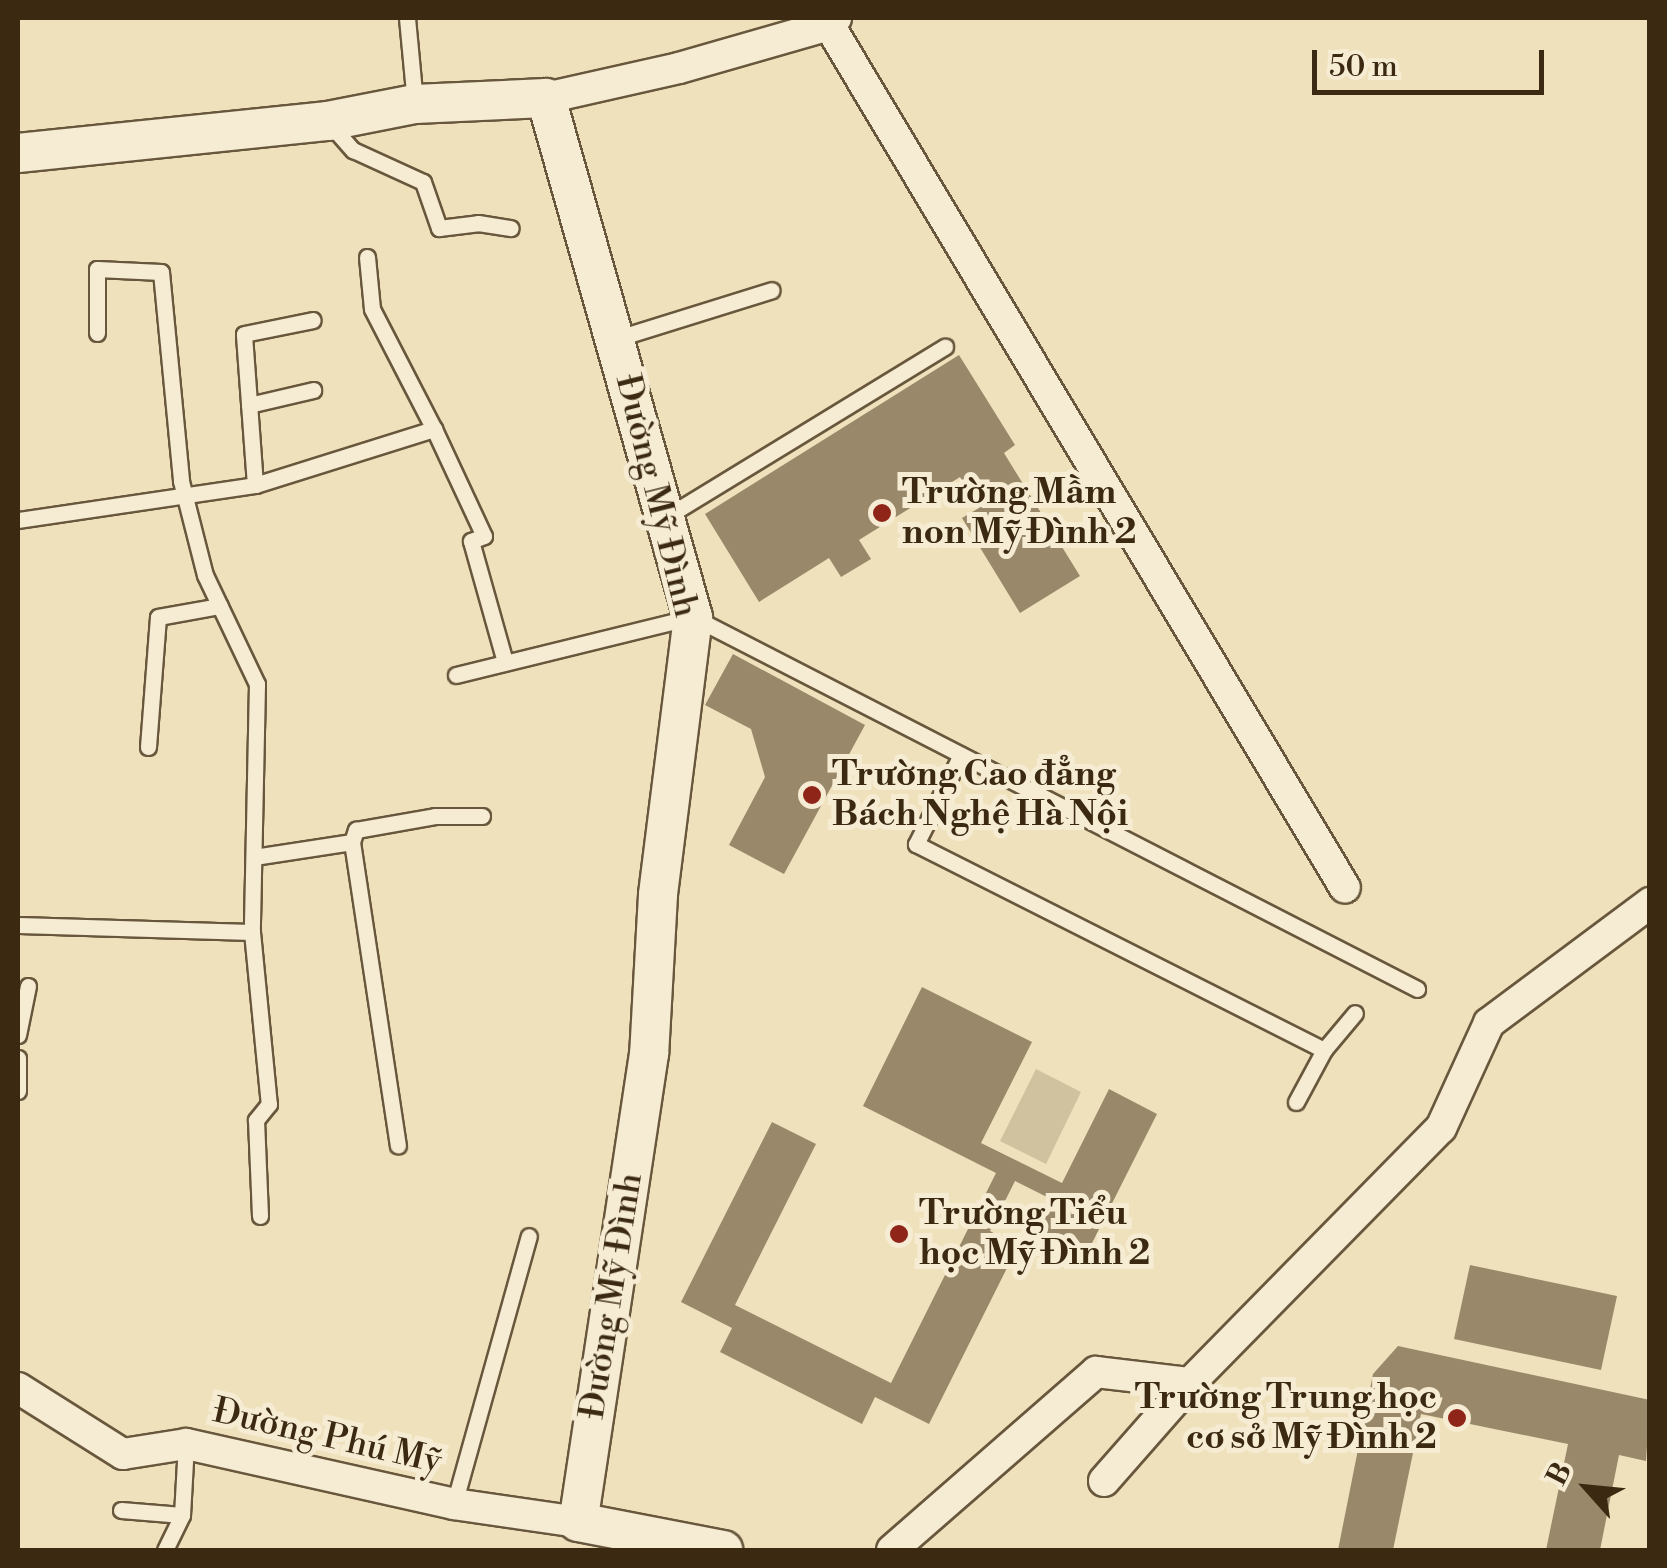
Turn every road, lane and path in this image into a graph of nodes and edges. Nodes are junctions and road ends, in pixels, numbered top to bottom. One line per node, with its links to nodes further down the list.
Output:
1 (407, 18): 4 (lane)
2 (828, 20): 3 (street); 30 (street)
3 (546, 98): 4 (street); 12 (street, Đường Mỹ Đình)
4 (415, 104): 5 (street)
5 (328, 121): 6 (street); 7 (lane)
6 (18, 154)
7 (511, 228)
8 (366, 257): 16 (lane)
9 (772, 290): 12 (lane)
10 (313, 320): 15 (lane)
11 (97, 333): 18 (lane)
12 (614, 339): 19 (street, Đường Mỹ Đình)
13 (945, 348): 19 (lane)
14 (313, 390): 15 (lane)
15 (249, 406): 17 (lane)
16 (434, 430): 17 (lane); 23 (lane)
17 (255, 484): 18 (lane)
18 (184, 496): 20 (lane); 21 (lane)
19 (666, 518): 22 (street, Đường Mỹ Đình)
20 (18, 520)
21 (220, 606): 25 (lane); 29 (lane)
22 (693, 618): 23 (lane); 26 (lane); 52 (street, Đường Mỹ Đình)
23 (505, 662): 24 (lane)
24 (456, 675)
25 (148, 747)
26 (961, 755): 35 (lane); 38 (lane)
27 (482, 816): 28 (lane)
28 (352, 842): 29 (lane); 42 (lane)
29 (254, 858): 33 (lane)
30 (1345, 888)
31 (1650, 903): 45 (street)
32 (18, 925): 33 (lane)
33 (252, 932): 43 (lane)
34 (28, 986): 37 (lane)
35 (1418, 989)
36 (1355, 1013): 38 (lane)
37 (18, 1034)
38 (1324, 1050): 41 (lane)
39 (18, 1058): 40 (lane)
40 (18, 1092)
41 (1296, 1102)
42 (398, 1146)
43 (260, 1216)
44 (530, 1236): 49 (lane)
45 (1190, 1383): 48 (street); 56 (street)
46 (18, 1388): 47 (street, Đường Phú Mỹ)
47 (186, 1444): 49 (street, Đường Phú Mỹ); 51 (lane)
48 (1104, 1481)
49 (454, 1504): 52 (street, Đường Phú Mỹ)
50 (121, 1510): 51 (lane)
51 (182, 1515): 54 (lane)
52 (578, 1522): 53 (street)
53 (618, 1542): 55 (street)
54 (165, 1550)
55 (723, 1550)
56 (892, 1550)

